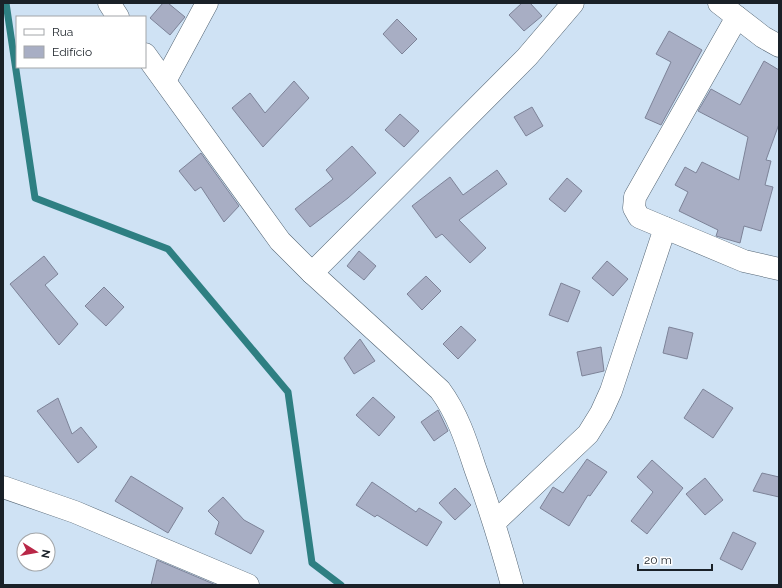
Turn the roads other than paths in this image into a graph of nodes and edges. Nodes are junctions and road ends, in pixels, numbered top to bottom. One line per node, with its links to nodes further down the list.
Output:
1 (109, 3): 5 (street)
2 (207, 3): 9 (street)
3 (573, 3): 12 (street)
4 (719, 3): 6 (street)
5 (117, 16)
6 (736, 17): 7 (street); 10 (street)
7 (779, 46)
8 (146, 55): 9 (street)
9 (165, 81): 12 (street)
10 (665, 228): 11 (street); 14 (street)
11 (779, 270)
12 (312, 273): 14 (street)
13 (3, 487): 15 (street)
14 (495, 522): 16 (street)
15 (248, 585)
16 (512, 585)

